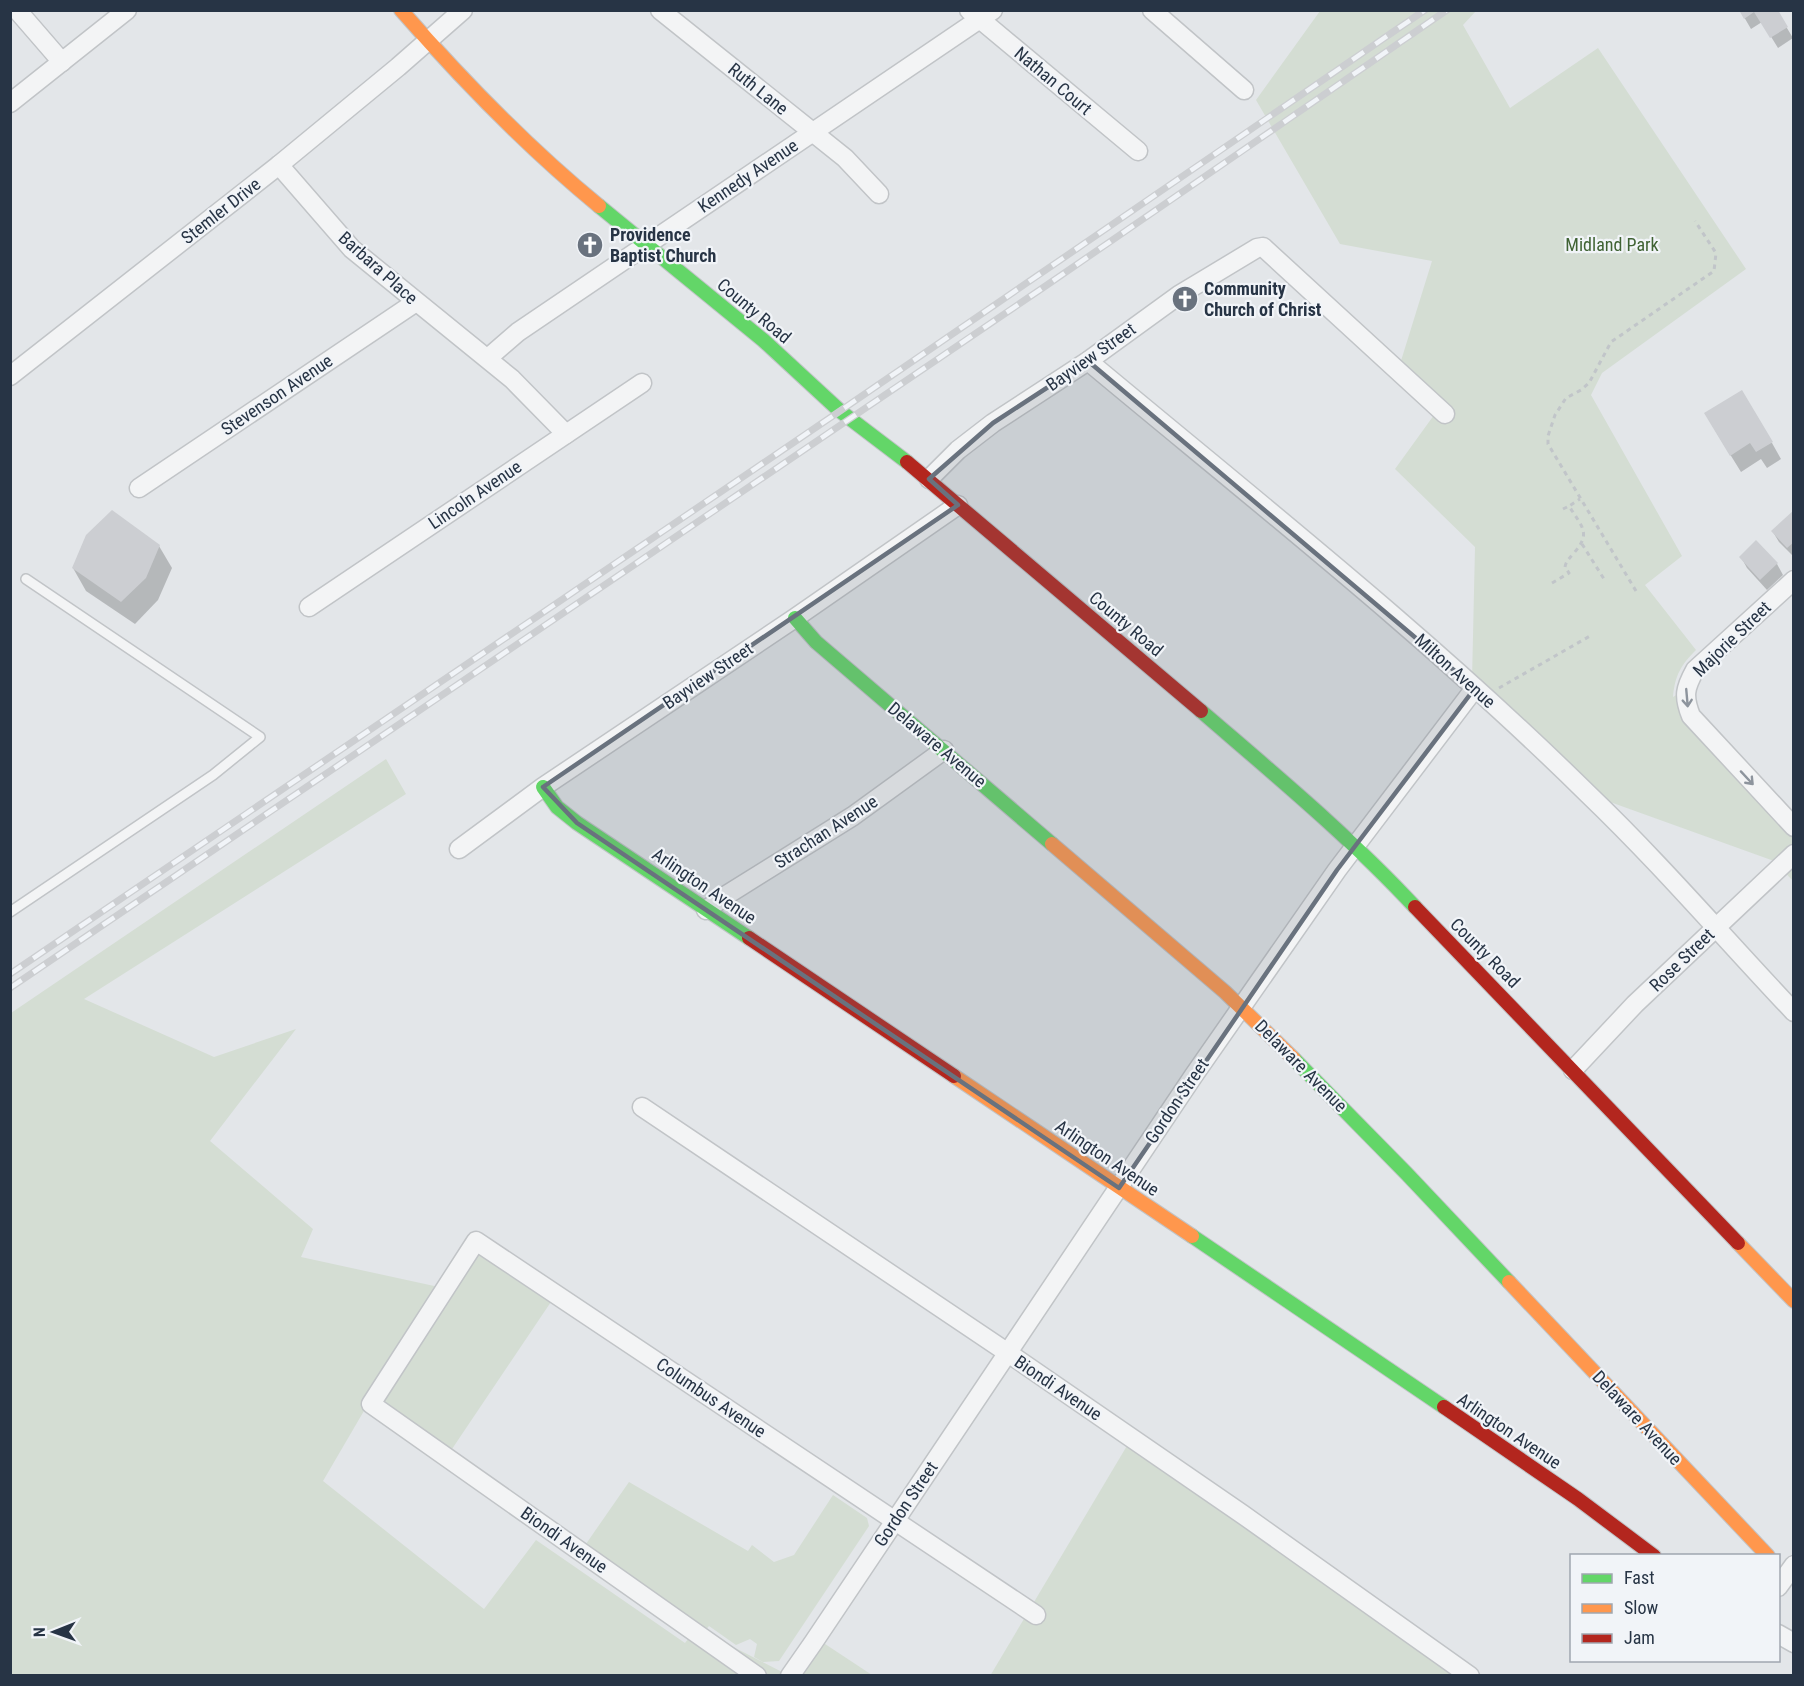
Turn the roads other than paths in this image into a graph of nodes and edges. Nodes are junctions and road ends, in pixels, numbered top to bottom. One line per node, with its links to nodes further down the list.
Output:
1 (17, 10): 9 (street)
2 (127, 10): 9 (street)
3 (401, 10): 8 (street, County Road)
4 (463, 10): 8 (street, Stemler Drive)
5 (660, 10): 12 (street, Ruth Lane)
6 (1152, 10): 10 (street)
7 (981, 13): 12 (street, Kennedy Avenue); 13 (street, Nathan Court)
8 (428, 41): 14 (street, Stemler Drive); 16 (street, County Road)
9 (62, 62): 11 (street)
10 (1244, 90)
11 (10, 103)
12 (813, 133): 15 (street, Ruth Lane); 16 (street, Kennedy Avenue)
13 (1138, 151)
14 (279, 165): 17 (street, Barbara Place); 20 (street, Stemler Drive)
15 (879, 194)
16 (647, 244): 18 (street, Kennedy Avenue); 24 (street, County Road)
17 (416, 302): 18 (street, Barbara Place); 25 (street, Stevenson Avenue)
18 (488, 358): 23 (street)
19 (1088, 360): 22 (street, Bayview Street); 24 (street, Bayview Street); 31 (street, Milton Avenue)
20 (10, 376)
21 (642, 383): 23 (street, Lincoln Avenue)
22 (1444, 414)
23 (566, 434): 29 (street, Lincoln Avenue)
24 (929, 479): 26 (street, County Road)
25 (139, 488)
26 (958, 505): 30 (street, Bayview Street); 35 (street, County Road)
27 (26, 579): 39 (lane)
28 (1794, 580): 34 (street, Majorie Street, one-way to 34)
29 (309, 607)
30 (795, 618): 32 (street, Delaware Avenue); 33 (street, Bayview Street)
31 (1475, 688): 35 (street, Gordon Street); 40 (street, Milton Avenue)
32 (944, 750): 38 (street, Strachan Avenue); 41 (street, Delaware Avenue)
33 (543, 787): 36 (street, Bayview Street); 38 (street, Arlington Avenue)
34 (1794, 827)
35 (1356, 846): 41 (street, Gordon Street); 43 (street, County Road)
36 (459, 849)
37 (1794, 854): 40 (street, Rose Street)
38 (706, 910): 45 (street, Arlington Avenue)
39 (10, 912)
40 (1715, 928): 42 (street, Milton Avenue); 43 (street, Rose Street)
41 (1242, 1007): 45 (street, Gordon Street); 51 (street, Delaware Avenue)
42 (1794, 1011)
43 (1573, 1070): 46 (street, County Road)
44 (642, 1107): 48 (street, Biondi Avenue)
45 (1119, 1188): 48 (street, Gordon Street); 50 (street, Arlington Avenue)
46 (1794, 1301)
47 (417, 1332): 49 (street, Columbus Avenue); 57 (street, Biondi Avenue)
48 (1008, 1353): 49 (street, Gordon Street); 59 (street, Biondi Avenue)
49 (894, 1521): 54 (street, Columbus Avenue); 58 (street, Gordon Street)
50 (1651, 1554)
51 (1766, 1554)
52 (1787, 1567): 53 (street)
53 (1780, 1584)
54 (1036, 1616)
55 (1780, 1635): 56 (street)
56 (1794, 1643)
57 (757, 1676)
58 (790, 1676)
59 (1470, 1676)

